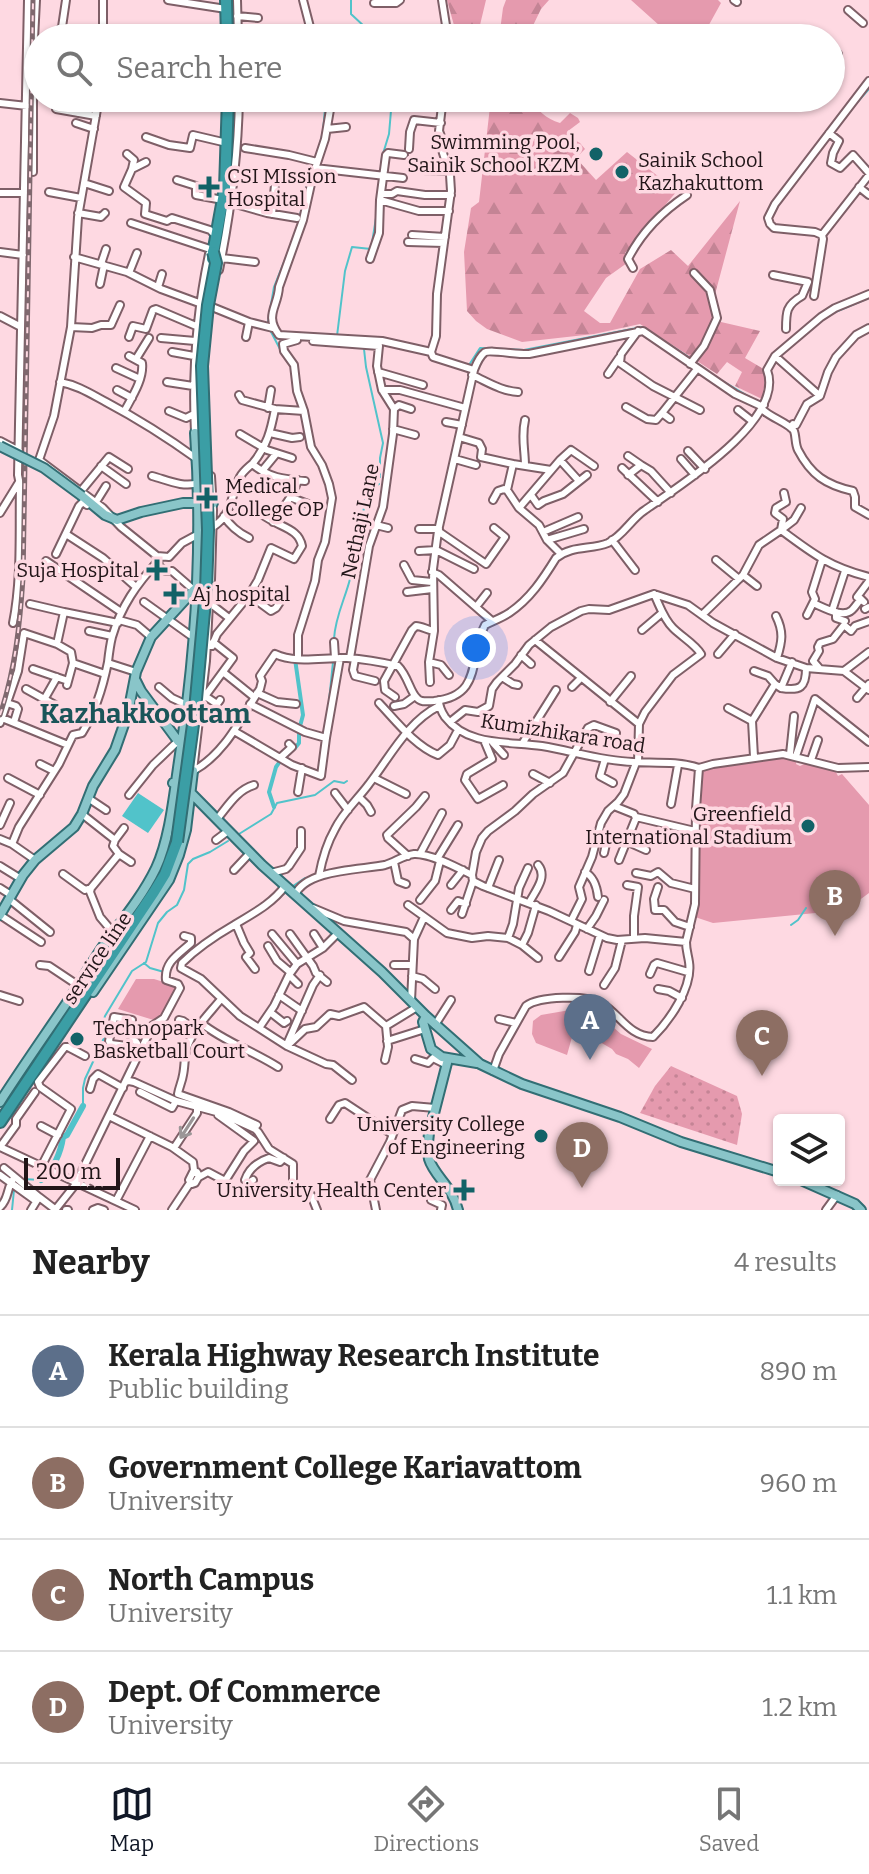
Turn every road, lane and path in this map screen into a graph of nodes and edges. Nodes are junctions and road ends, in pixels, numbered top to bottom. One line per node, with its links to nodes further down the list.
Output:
1 (28, 0): 17 (street)
2 (36, 0): 18 (street)
3 (66, 0): 19 (street)
4 (103, 0): 20 (street)
5 (168, 0): 10 (street)
6 (237, 0): 14 (street)
7 (303, 0): 23 (street)
8 (400, 0): 11 (street)
9 (442, 0): 24 (street)
10 (184, 2): 12 (street)
11 (374, 3)
12 (221, 4): 21 (highway)
13 (848, 10): 16 (street)
14 (237, 16): 15 (street); 22 (street)
15 (258, 18)
16 (863, 23)
17 (28, 24)
18 (35, 24)
19 (62, 24)
20 (103, 24)
21 (229, 24)
22 (236, 24)
23 (309, 24)
24 (446, 24)
25 (869, 81): 43 (street)
26 (0, 103): 27 (street)
27 (24, 106)
28 (27, 112): 70 (street)
29 (33, 112): 59 (street)
30 (72, 112): 36 (street)
31 (97, 112): 37 (street)
32 (228, 112): 47 (highway)
33 (238, 112): 76 (street)
34 (330, 112): 42 (street)
35 (442, 112): 39 (street)
36 (78, 113): 37 (street)
37 (96, 116): 41 (street)
38 (76, 123): 41 (street)
39 (441, 123): 45 (street); 49 (street)
40 (346, 127): 42 (street)
41 (94, 129): 50 (street)
42 (327, 129): 55 (street)
43 (829, 133): 60 (street); 85 (street)
44 (431, 135): 45 (street)
45 (441, 136): 58 (street)
46 (146, 137): 47 (street)
47 (227, 143): 76 (highway)
48 (245, 148): 55 (street)
49 (409, 149)
50 (90, 151): 52 (street); 64 (street)
51 (127, 154): 56 (street)
52 (101, 155)
53 (404, 155): 61 (street)
54 (146, 162): 56 (street)
55 (316, 165): 61 (street); 115 (street)
56 (132, 169): 83 (street)
57 (423, 170): 58 (street)
58 (449, 171): 71 (street)
59 (33, 172)
60 (869, 174): 66 (street)
61 (384, 176): 62 (street); 74 (street)
62 (403, 178)
63 (177, 180): 76 (street)
64 (84, 183): 67 (street); 75 (street)
65 (275, 185): 80 (street)
66 (859, 187): 73 (street); 85 (street)
67 (109, 191)
68 (49, 192): 75 (street)
69 (0, 193): 70 (street)
70 (24, 193): 91 (street)
71 (451, 195): 74 (street); 77 (street)
72 (687, 195): 97 (street)
73 (869, 195)
74 (381, 197): 77 (street); 94 (street)
75 (81, 198): 78 (street)
76 (227, 202): 80 (street); 83 (highway); 92 (street)
77 (449, 211): 86 (street)
78 (78, 213): 79 (street); 93 (street)
79 (105, 213)
80 (272, 214): 81 (street)
81 (297, 218)
82 (131, 223): 92 (street)
83 (215, 230): 92 (highway)
84 (412, 235): 86 (street)
85 (822, 235): 102 (street)
86 (445, 240): 87 (street); 125 (street)
87 (408, 242)
88 (106, 249): 96 (street)
89 (0, 252): 91 (street)
90 (137, 253): 98 (street)
91 (23, 255): 113 (street)
92 (214, 256): 95 (street); 107 (street); 109 (street); 562 (highway, bridge); 566 (highway, bridge)
93 (74, 257): 96 (street); 114 (street)
94 (370, 259)
95 (255, 262)
96 (103, 264): 98 (street); 103 (street)
97 (633, 268)
98 (129, 273): 104 (street)
99 (694, 273): 129 (street)
100 (162, 274): 104 (street)
101 (773, 275): 102 (street)
102 (812, 283): 106 (street); 117 (street)
103 (100, 284)
104 (158, 287): 107 (street)
105 (869, 294): 127 (street)
106 (814, 296)
107 (199, 303): 112 (street)
108 (120, 305): 114 (street)
109 (212, 307): 111 (street); 221 (street)
110 (0, 316): 113 (street)
111 (249, 322): 115 (street); 120 (street)
112 (196, 326): 119 (street); 123 (street)
113 (21, 327): 180 (street)
114 (71, 327): 136 (street)
115 (273, 328): 125 (street)
116 (869, 328): 145 (street)
117 (786, 329)
118 (638, 331): 128 (street); 129 (street); 133 (street)
119 (129, 337)
120 (246, 337)
121 (149, 338): 135 (street)
122 (161, 338): 123 (street)
123 (195, 341): 126 (street)
124 (172, 352): 126 (street)
125 (431, 352): 133 (street)
126 (194, 356): 139 (street)
127 (775, 356): 145 (street); 150 (street)
128 (619, 358): 134 (street); 146 (street)
129 (690, 364): 131 (street)
130 (116, 368): 135 (street)
131 (697, 369): 146 (street); 150 (street)
132 (378, 372): 138 (street); 142 (street); 158 (street)
133 (473, 373): 143 (street); 152 (street)
134 (608, 374)
135 (140, 379): 147 (street)
136 (60, 382): 159 (street); 187 (street)
137 (167, 382): 139 (street)
138 (423, 385)
139 (193, 386): 161 (street)
140 (117, 390): 147 (street)
141 (271, 390): 151 (street)
142 (382, 390): 152 (street); 153 (street)
143 (518, 392)
144 (239, 395): 151 (street)
145 (820, 396): 168 (street)
146 (675, 397): 148 (street); 160 (street)
147 (132, 398): 159 (street)
148 (689, 404): 155 (street); 162 (street)
149 (626, 407): 160 (street)
150 (763, 407): 165 (street); 168 (street)
151 (271, 408): 158 (street); 171 (street)
152 (465, 408): 167 (street)
153 (394, 409): 154 (street); 169 (street, Nethaji Lane)
154 (411, 409)
155 (700, 410)
156 (738, 410): 165 (street)
157 (169, 411): 161 (street)
158 (304, 411): 311 (street)
159 (124, 412): 184 (street)
160 (662, 413): 163 (street)
161 (194, 414): 170 (street)
162 (683, 414)
163 (670, 419)
164 (525, 420): 194 (street)
165 (752, 421): 198 (street)
166 (446, 422): 167 (street)
167 (462, 425): 175 (street)
168 (791, 426): 228 (street)
169 (393, 429): 173 (street); 234 (street, Nethaji Lane)
170 (195, 433): 184 (main road)
171 (270, 433): 174 (street); 177 (street)
172 (240, 434): 177 (street)
173 (415, 435)
174 (300, 437)
175 (459, 437): 185 (street); 190 (street)
176 (0, 446): 180 (street); 211 (main road, bridge)
177 (264, 448): 179 (street); 189 (street)
178 (688, 451): 198 (street)
179 (276, 454): 183 (street); 200 (street)
180 (19, 455): 206 (street)
181 (31, 456): 187 (street)
182 (628, 456): 192 (street)
183 (292, 458)
184 (197, 459): 207 (main road)
185 (455, 459): 191 (street); 240 (street)
186 (681, 459): 203 (street)
187 (39, 460): 211 (street)
188 (560, 460): 195 (street); 199 (street); 205 (street)
189 (252, 464): 200 (street); 229 (street)
190 (513, 464): 194 (street); 210 (street)
191 (476, 465)
192 (641, 465): 202 (street); 212 (street)
193 (101, 466): 197 (street); 208 (street); 211 (street)
194 (525, 466): 199 (street)
195 (594, 466)
196 (622, 468): 202 (street)
197 (128, 469)
198 (705, 469): 203 (street)
199 (551, 470): 214 (street)
200 (262, 471): 215 (street)
201 (587, 475): 205 (street)
202 (628, 475): 220 (street)
203 (695, 475): 212 (street)
204 (152, 476): 207 (street)
205 (579, 481): 214 (street)
206 (19, 482): 216 (street); 293 (street)
207 (198, 483): 219 (main road)
208 (126, 484)
209 (106, 486): 218 (street)
210 (507, 490): 217 (street); 225 (street)
211 (82, 493): 218 (street); 232 (main road)
212 (671, 493): 220 (street)
213 (784, 493): 241 (street)
214 (531, 495): 225 (street)
215 (292, 498): 222 (street); 233 (street)
216 (3, 500): 227 (street)
217 (493, 500)
218 (96, 502): 232 (street)
219 (199, 502): 221 (main road); 232 (main road); 244 (main road); 266 (main road)
220 (658, 502): 230 (street)
221 (211, 503): 235 (street); 275 (main road, service line)
222 (308, 504)
223 (629, 507): 230 (street)
224 (253, 508): 233 (street)
225 (519, 508): 242 (street)
226 (801, 508): 241 (street)
227 (0, 512)
228 (869, 515)
229 (224, 516): 235 (street); 245 (street)
230 (637, 516): 247 (street)
231 (578, 517): 242 (street)
232 (114, 520): 243 (street); 252 (street)
233 (273, 522): 270 (street)
234 (376, 525): 236 (street); 309 (street, Nethaji Lane)
235 (213, 527): 275 (street)
236 (388, 528)
237 (494, 528): 240 (street)
238 (419, 529): 240 (street)
239 (584, 529): 246 (street)
240 (439, 530): 248 (street)
241 (781, 530): 254 (street); 261 (street)
242 (543, 532): 246 (street)
243 (66, 534): 250 (street); 265 (street)
244 (195, 536): 252 (street); 266 (main road)
245 (249, 538)
246 (547, 540): 251 (street)
247 (612, 540): 251 (street); 258 (street)
248 (436, 550): 249 (street); 257 (street); 260 (street)
249 (419, 551)
250 (56, 554)
251 (561, 554): 290 (street)
252 (158, 559): 265 (street); 266 (street)
253 (716, 560): 261 (street)
254 (822, 560): 259 (street); 276 (street)
255 (46, 561): 287 (street)
256 (404, 565): 263 (street)
257 (474, 569)
258 (635, 570)
259 (845, 571): 262 (street); 280 (street)
260 (432, 572): 263 (street); 279 (street)
261 (741, 577): 264 (street); 284 (street)
262 (869, 579): 272 (street)
263 (432, 586): 267 (street); 296 (street)
264 (757, 586)
265 (136, 587): 287 (street)
266 (196, 591): 275 (street); 288 (main road); 298 (main road); 389 (main road)
267 (407, 592)
268 (487, 593): 279 (street)
269 (654, 594): 273 (street); 283 (street); 284 (street)
270 (249, 595): 271 (street); 289 (street)
271 (284, 596)
272 (857, 597)
273 (630, 601): 282 (street); 301 (street)
274 (144, 602): 288 (street)
275 (208, 602): 289 (street); 304 (street); 394 (main road, service line)
276 (813, 603): 280 (street); 285 (street)
277 (30, 604): 281 (street)
278 (866, 606): 280 (street)
279 (476, 607): 290 (street)
280 (834, 611): 291 (street)
281 (64, 612): 287 (street); 303 (street)
282 (635, 613)
283 (662, 613): 294 (street); 366 (street)
284 (702, 615): 297 (street)
285 (807, 615)
286 (776, 616): 310 (street)
287 (119, 618): 299 (street); 300 (street)
288 (168, 618): 298 (street); 300 (main road)
289 (229, 618): 304 (street)
290 (492, 621): 354 (street)
291 (845, 621)
292 (869, 621): 320 (street)
293 (13, 623)
294 (642, 630)
295 (89, 631): 299 (street)
296 (434, 631): 312 (street); 317 (street)
297 (735, 634): 306 (street); 310 (street)
298 (190, 635): 355 (main road)
299 (112, 636): 315 (street)
300 (151, 637): 328 (main road)
301 (535, 640): 307 (street); 332 (street)
302 (334, 642): 308 (street)
303 (57, 644): 314 (street); 352 (street)
304 (210, 644): 323 (street); 349 (street)
305 (869, 652): 322 (street)
306 (718, 654)
307 (521, 655): 316 (street); 331 (street)
308 (338, 658): 309 (street); 311 (street); 371 (street)
309 (353, 658): 317 (street); 333 (street)
310 (777, 658): 313 (street)
311 (298, 659): 343 (street)
312 (429, 662): 327 (street); 334 (street)
313 (792, 662): 318 (street); 336 (street)
314 (73, 663): 326 (street); 330 (street)
315 (108, 663): 326 (street); 328 (street)
316 (531, 664)
317 (392, 665): 324 (street); 325 (street)
318 (806, 668): 320 (street); 336 (street)
319 (33, 669): 330 (street)
320 (820, 669): 322 (street)
321 (754, 671): 336 (street)
322 (844, 671): 339 (street)
323 (223, 672): 343 (street); 349 (street)
324 (388, 672): 325 (street); 346 (street)
325 (405, 673): 344 (street)
326 (105, 674): 378 (street)
327 (449, 675)
328 (136, 676): 342 (main road); 345 (main road)
329 (631, 676): 351 (street)
330 (57, 677): 347 (street)
331 (502, 677): 335 (street); 365 (street)
332 (581, 678): 338 (street); 351 (street)
333 (375, 681)
334 (430, 682)
335 (518, 685)
336 (778, 686): 363 (street)
337 (159, 687): 355 (street)
338 (572, 687)
339 (868, 687): 348 (street)
340 (26, 689): 347 (street)
341 (556, 690): 377 (street)
342 (141, 691): 345 (main road); 373 (main road)
343 (256, 695): 356 (street); 357 (street)
344 (415, 696): 354 (street); 359 (street)
345 (131, 697): 413 (main road)
346 (395, 697)
347 (45, 698): 358 (street)
348 (857, 698)
349 (203, 699): 350 (street); 394 (street)
350 (220, 700)
351 (610, 702): 366 (street)
352 (7, 703): 362 (street); 364 (street)
353 (379, 703): 369 (street)
354 (439, 703): 365 (street, Kumizhikara road); 369 (street)
355 (185, 704): 373 (main road)
356 (250, 704): 368 (street); 371 (street)
357 (296, 704)
358 (55, 705)
359 (394, 706)
360 (728, 708): 363 (street)
361 (794, 716): 381 (street)
362 (1, 720): 364 (street)
363 (752, 721): 382 (street)
364 (14, 722): 378 (street)
365 (450, 722): 367 (street, Kumizhikara road)
366 (639, 724): 386 (street)
367 (458, 730): 369 (street); 374 (street, Kumizhikara road)
368 (234, 731): 383 (street); 394 (street)
369 (406, 732): 398 (street)
370 (616, 733): 379 (street)
371 (326, 738): 396 (street)
372 (818, 740): 385 (street)
373 (178, 741): 389 (main road); 410 (street)
374 (488, 741): 377 (street, Kumizhikara road); 380 (street); 404 (street)
375 (869, 742): 381 (street)
376 (289, 744): 383 (street)
377 (522, 744): 379 (street, Kumizhikara road)
378 (68, 745): 393 (street)
379 (575, 753): 384 (street, Kumizhikara road); 400 (street)
380 (504, 755)
381 (793, 755): 382 (street); 385 (street)
382 (754, 757): 392 (street)
383 (280, 758): 391 (street)
384 (605, 759): 386 (street, Kumizhikara road); 401 (street)
385 (811, 760): 390 (street)
386 (637, 762): 388 (street, Kumizhikara road); 416 (street)
387 (40, 764): 393 (street)
388 (678, 765): 392 (street, Kumizhikara road); 415 (street)
389 (176, 767): 394 (street); 399 (main road)
390 (869, 767)
391 (302, 768): 396 (street); 406 (street)
392 (699, 768): 429 (street)
393 (54, 771): 409 (street)
394 (192, 771): 405 (main road, service line)
395 (533, 774): 400 (street)
396 (321, 776): 403 (street)
397 (8, 778): 409 (street)
398 (374, 778): 408 (street); 412 (street)
399 (174, 782): 405 (main road); 484 (main road); 558 (main road)
400 (550, 783): 458 (street)
401 (613, 783)
402 (254, 785): 422 (street)
403 (319, 785)
404 (503, 785)
405 (188, 791): 422 (main road); 566 (main road, service line)
406 (298, 792)
407 (335, 793): 418 (street)
408 (406, 794)
409 (40, 795): 435 (street)
410 (129, 795)
411 (425, 796): 441 (street)
412 (359, 797): 418 (street); 419 (street)
413 (88, 798): 417 (street); 421 (main road)
414 (10, 803): 424 (street)
415 (671, 804)
416 (614, 806): 423 (street); 430 (street)
417 (106, 810)
418 (348, 810): 457 (street)
419 (371, 812)
420 (442, 813): 440 (street)
421 (82, 814): 432 (street); 442 (main road)
422 (214, 817): 427 (main road)
423 (636, 817): 429 (street); 434 (street)
424 (0, 825)
425 (458, 825): 443 (street)
426 (124, 828): 432 (street)
427 (228, 831): 433 (street); 437 (main road)
428 (301, 831): 454 (street)
429 (695, 831): 467 (street)
430 (595, 837): 438 (street); 453 (street)
431 (0, 839): 435 (street)
432 (115, 840): 439 (street)
433 (216, 840)
434 (626, 841): 436 (street); 445 (street)
435 (12, 844): 442 (street)
436 (646, 850)
437 (250, 853): 451 (street); 454 (main road)
438 (604, 853)
439 (119, 854): 446 (street); 465 (street)
440 (420, 854): 441 (street); 443 (street)
441 (408, 856): 447 (street)
442 (35, 860): 459 (main road)
443 (439, 860): 452 (street); 471 (street)
444 (499, 860): 466 (street)
445 (619, 860)
446 (131, 862)
447 (394, 862): 457 (street); 460 (street)
448 (538, 865): 473 (street)
449 (0, 866): 459 (street)
450 (528, 868): 470 (street)
451 (234, 870)
452 (463, 870): 458 (street); 461 (street)
453 (585, 872): 480 (street); 483 (street)
454 (271, 873): 468 (main road)
455 (636, 873): 467 (street)
456 (63, 874): 465 (street)
457 (319, 876): 468 (street)
458 (472, 878): 466 (street); 472 (street)
459 (21, 879): 469 (main road)
460 (406, 884)
461 (451, 885)
462 (627, 885): 493 (street)
463 (658, 887): 482 (street)
464 (0, 888): 469 (street)
465 (91, 888): 484 (street)
466 (488, 888): 470 (street)
467 (695, 889): 482 (street)
468 (289, 890): 474 (main road); 481 (street)
469 (10, 897): 477 (main road); 485 (street)
470 (517, 898): 473 (street); 492 (street)
471 (420, 900)
472 (466, 904): 476 (street); 478 (street)
473 (532, 904): 480 (street); 498 (street)
474 (306, 905): 486 (main road); 494 (street)
475 (408, 905): 479 (street)
476 (451, 910)
477 (0, 913): 496 (street)
478 (462, 914)
479 (424, 917): 492 (street); 494 (street)
480 (574, 923): 483 (street); 502 (street)
481 (236, 924): 508 (street); 524 (street)
482 (690, 927): 497 (street)
483 (587, 929): 490 (street)
484 (111, 930): 516 (main road)
485 (50, 932)
486 (338, 933): 500 (street); 527 (main road)
487 (272, 934): 504 (street)
488 (290, 934): 501 (street)
489 (314, 934): 500 (street)
490 (600, 935): 495 (street); 509 (street)
491 (184, 936): 542 (street)
492 (508, 938): 498 (street)
493 (634, 938): 495 (street); 497 (street)
494 (414, 939): 507 (street)
495 (622, 940): 518 (street)
496 (41, 942)
497 (686, 942): 510 (street)
498 (522, 945): 503 (street)
499 (268, 946): 511 (street)
500 (323, 948): 501 (street)
501 (307, 957): 504 (street); 513 (street)
502 (559, 957)
503 (538, 958)
504 (297, 964): 511 (street)
505 (40, 965): 516 (street)
506 (394, 965): 507 (street)
507 (411, 965): 514 (street)
508 (255, 969)
509 (589, 971)
510 (688, 972): 512 (street); 523 (street)
511 (289, 973): 517 (street); 522 (street)
512 (650, 974)
513 (320, 975): 515 (street); 528 (street)
514 (412, 976): 519 (street); 527 (street)
515 (327, 982)
516 (76, 984): 558 (main road)
517 (298, 984)
518 (604, 985)
519 (435, 989)
520 (658, 989): 523 (street)
521 (0, 995): 526 (street)
522 (279, 995): 528 (street); 529 (street)
523 (682, 998): 535 (street)
524 (221, 999): 538 (street); 539 (street)
525 (451, 1000): 536 (street)
526 (19, 1001)
527 (414, 1004): 530 (main road); 537 (street)
528 (302, 1011): 543 (street)
529 (270, 1012): 534 (street); 539 (street)
530 (426, 1016): 536 (main road); 540 (main road)
531 (499, 1019): 535 (street)
532 (132, 1020): 544 (street)
533 (179, 1020): 538 (street)
534 (287, 1021)
535 (516, 1023): 552 (street)
536 (435, 1025): 550 (main road)
537 (386, 1026): 541 (street); 543 (street)
538 (198, 1027): 551 (street); 567 (street)
539 (259, 1028): 543 (street)
540 (425, 1029): 541 (street); 549 (main road)
541 (387, 1041): 548 (street)
542 (144, 1043): 544 (street); 545 (street)
543 (287, 1046): 553 (street)
544 (131, 1047): 545 (street)
545 (138, 1055): 554 (street)
546 (85, 1056): 570 (street)
547 (415, 1059): 549 (street)
548 (385, 1060)
549 (448, 1062): 550 (main road); 561 (main road)
550 (480, 1064): 552 (main road)
551 (278, 1067)
552 (493, 1071): 576 (main road)
553 (352, 1080)
554 (125, 1085): 555 (street); 559 (street); 564 (street)
555 (90, 1089)
556 (35, 1092): 572 (street)
557 (140, 1092): 559 (street)
558 (0, 1099)
559 (176, 1101): 560 (street)
560 (197, 1107): 563 (street); 573 (street, one-way to 573)
561 (435, 1108): 569 (street); 597 (main road)
562 (0, 1111)
563 (215, 1112): 574 (street); 578 (street)
564 (110, 1115): 571 (street); 581 (street)
565 (330, 1119): 569 (street)
566 (0, 1125)
567 (257, 1125)
568 (41, 1126): 570 (street)
569 (392, 1134): 595 (street)
570 (58, 1135): 577 (street)
571 (150, 1136): 573 (street); 586 (street)
572 (0, 1148): 577 (street)
573 (174, 1148): 578 (street)
574 (284, 1158): 579 (street); 594 (street)
575 (1, 1169): 580 (street)
576 (773, 1170)
577 (47, 1171): 581 (street)
578 (196, 1175): 593 (street)
579 (253, 1180)
580 (16, 1182): 584 (street); 587 (street)
581 (77, 1185): 586 (street); 589 (street)
582 (815, 1186): 583 (main road)
583 (837, 1195): 598 (street); 599 (main road)
584 (36, 1199): 588 (street); 589 (street)
585 (431, 1200): 596 (street)
586 (116, 1205): 592 (street)
587 (0, 1207)
588 (29, 1210)
589 (61, 1210)
590 (93, 1210): 591 (street)
591 (104, 1210)
592 (132, 1210)
593 (174, 1210)
594 (317, 1210)
595 (376, 1210)
596 (441, 1210)
597 (458, 1210)
598 (826, 1210)
599 (861, 1210)

